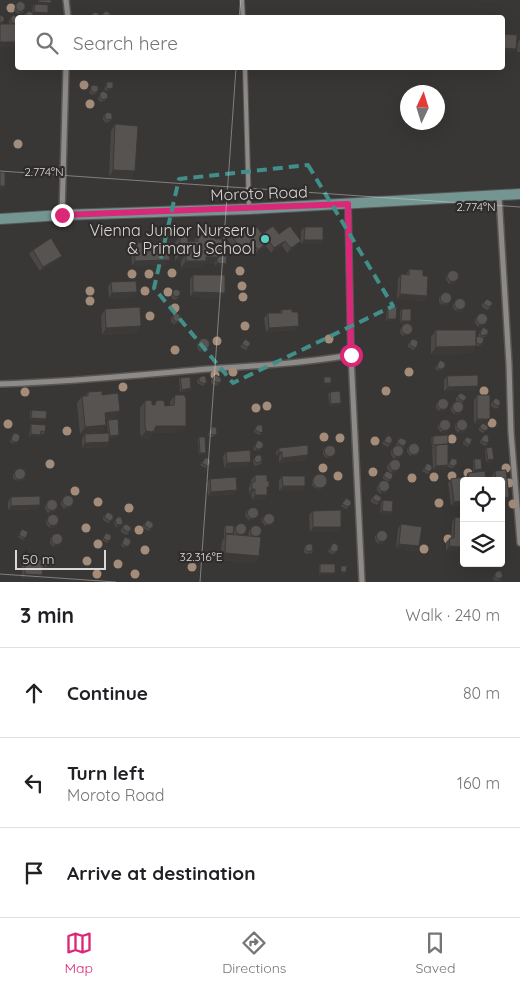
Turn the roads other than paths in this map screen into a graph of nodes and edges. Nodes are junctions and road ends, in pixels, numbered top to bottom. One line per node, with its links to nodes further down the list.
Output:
1 (66, 0): 3 (street)
2 (242, 0): 4 (lane)
3 (68, 15)
4 (243, 15)
5 (66, 70): 11 (street)
6 (244, 70): 10 (lane)
7 (520, 194): 8 (main road, Moroto Road)
8 (499, 196): 9 (main road, Moroto Road); 15 (street)
9 (348, 204): 10 (main road, Moroto Road); 13 (street)
10 (249, 208): 11 (main road, Moroto Road)
11 (62, 215): 12 (main road, Moroto Road)
12 (0, 219)
13 (351, 355): 14 (street); 16 (street)
14 (0, 384)
15 (520, 543)
16 (362, 582)

